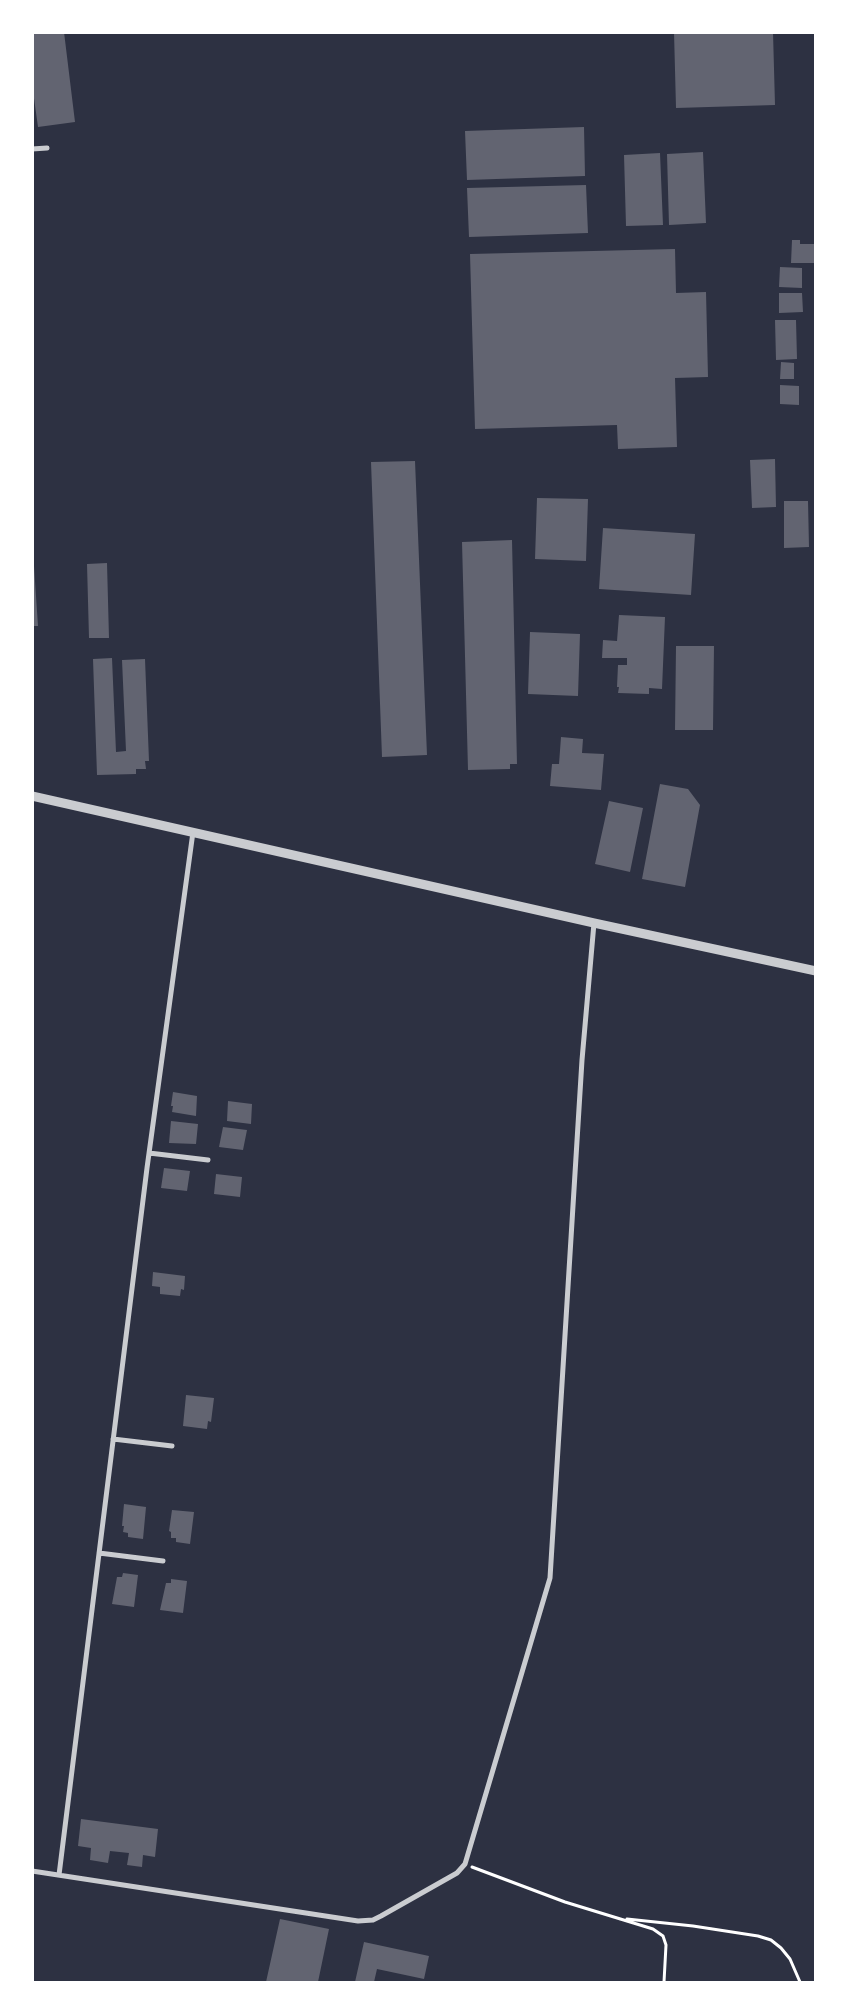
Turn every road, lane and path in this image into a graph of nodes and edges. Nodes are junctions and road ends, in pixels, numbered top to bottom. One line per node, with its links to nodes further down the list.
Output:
1 (47, 148): 2 (street)
2 (32, 149)
3 (32, 796): 4 (street)
4 (193, 832): 5 (street); 7 (street)
5 (594, 923): 6 (street); 13 (street)
6 (816, 971)
7 (149, 1153): 8 (street); 9 (street)
8 (208, 1160)
9 (113, 1439): 10 (street); 11 (street)
10 (172, 1446)
11 (99, 1553): 12 (street); 15 (street)
12 (163, 1561)
13 (465, 1864): 15 (street); 16 (path)
14 (32, 1871): 15 (street)
15 (58, 1875)
16 (622, 1918): 17 (path); 18 (path)
17 (664, 1982)
18 (800, 1982)

